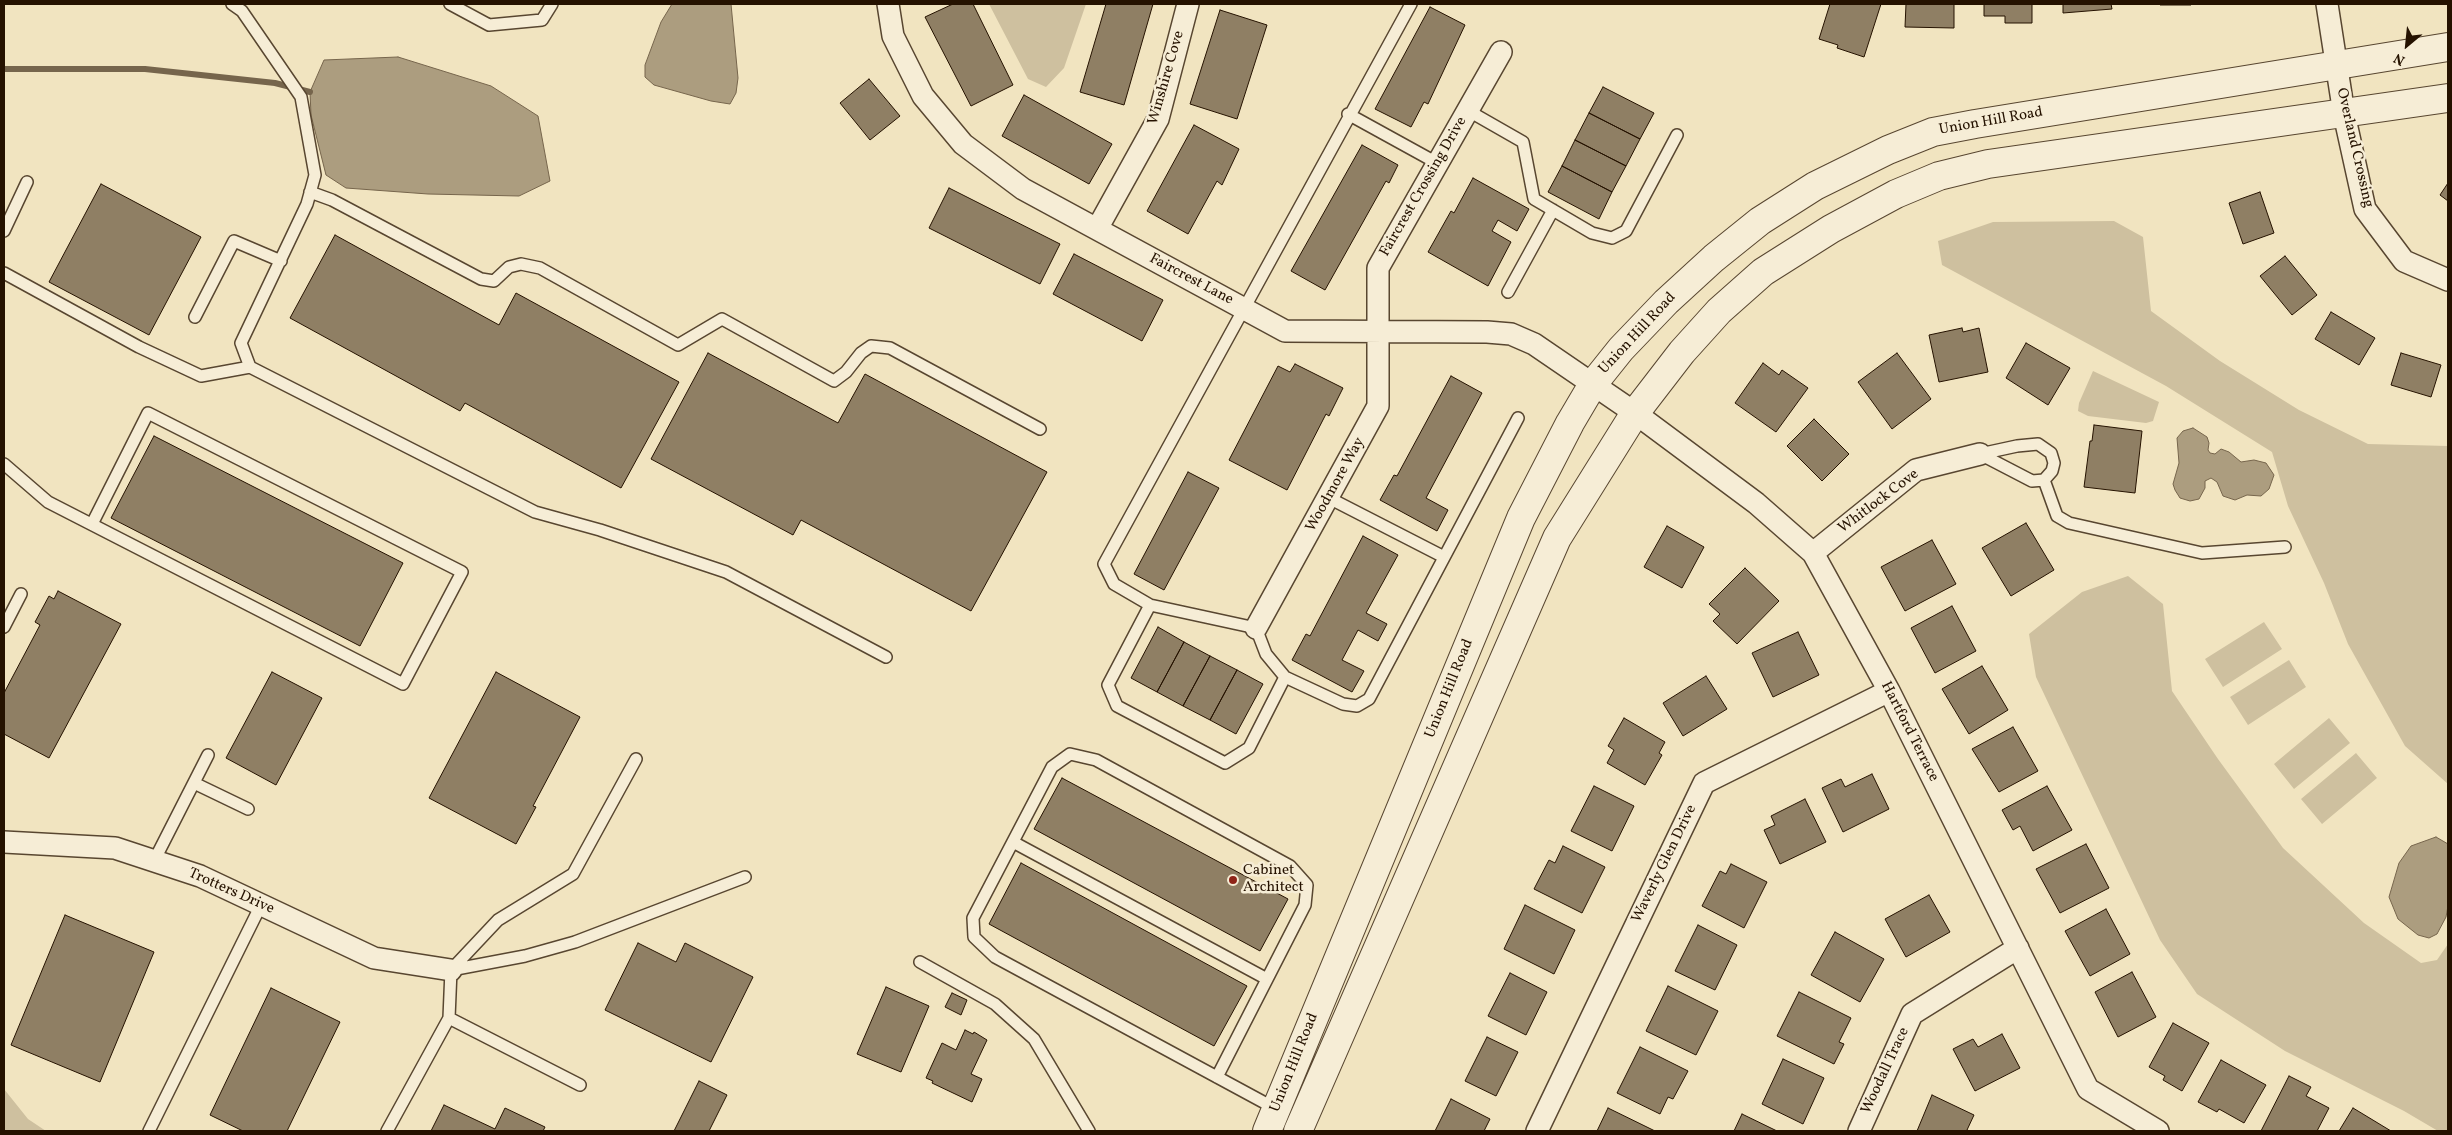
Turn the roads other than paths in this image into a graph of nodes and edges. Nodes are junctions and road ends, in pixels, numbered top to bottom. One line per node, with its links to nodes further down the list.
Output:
1 (232, 4): 18 (lane)
2 (450, 4): 3 (lane)
3 (552, 4)
4 (888, 4): 20 (street, Faircrest Lane)
5 (1188, 4): 20 (street, Winshire Cove)
6 (1411, 4): 13 (lane)
7 (2327, 4): 10 (street, Overland Crossing)
8 (2448, 48): 10 (street, Union Hill Road)
9 (1500, 52): 12 (street, Faircrest Crossing Drive)
10 (2337, 65): 14 (street, Overland Crossing); 30 (street, Union Hill Road)
11 (2448, 98): 14 (street, Union Hill Road)
12 (1467, 110): 16 (street, Faircrest Crossing Drive); 19 (lane)
13 (1348, 114): 16 (lane); 26 (lane)
14 (2344, 114): 24 (street, Overland Crossing); 31 (street, Union Hill Road)
15 (1677, 135): 19 (lane)
16 (1437, 164): 28 (street, Faircrest Crossing Drive)
17 (26, 182): 21 (lane)
18 (310, 192): 22 (lane); 33 (lane)
19 (1553, 210): 25 (lane)
20 (1096, 229): 26 (street, Faircrest Lane)
21 (4, 231)
22 (281, 261): 27 (lane); 29 (lane)
23 (4, 273): 29 (lane)
24 (2448, 280)
25 (1508, 292)
26 (1244, 309): 28 (street, Faircrest Lane); 43 (lane)
27 (195, 318)
28 (1380, 331): 30 (street, Faircrest Lane); 37 (street, Woodmore Way)
29 (250, 367): 46 (lane)
30 (1593, 384): 31 (street, Hartford Terrace); 65 (street, Union Hill Road)
31 (1635, 414): 40 (street, Hartford Terrace); 65 (street, Union Hill Road)
32 (1518, 418): 41 (lane)
33 (1040, 429)
34 (1980, 454): 36 (lane); 36 (lane); 40 (street, Whitlock Cove)
35 (4, 464): 38 (lane)
36 (2044, 480): 39 (lane)
37 (1330, 498): 41 (lane); 45 (street, Woodmore Way)
38 (92, 524): 38 (lane)
39 (2285, 547)
40 (1813, 553): 48 (street, Hartford Terrace)
41 (1444, 557): 47 (lane)
42 (21, 594): 44 (lane)
43 (1150, 605): 45 (lane); 47 (lane)
44 (4, 627)
45 (1256, 628): 47 (lane)
46 (886, 657)
47 (1286, 677)
48 (1889, 690): 58 (street, Hartford Terrace); 69 (street, Waverly Glen Drive)
49 (208, 755): 51 (lane)
50 (636, 759): 60 (lane)
51 (194, 783): 52 (lane); 55 (lane)
52 (248, 809)
53 (4, 842): 55 (street, Trotters Drive)
54 (1013, 842): 61 (lane); 61 (lane); 63 (lane)
55 (154, 861): 57 (street, Trotters Drive)
56 (745, 877): 60 (lane)
57 (261, 905): 60 (street, Trotters Drive); 66 (lane)
58 (2018, 948): 70 (street, Woodall Trace); 71 (street, Hartford Terrace)
59 (920, 962): 68 (lane)
60 (451, 970): 62 (lane)
61 (1267, 979): 63 (lane)
62 (449, 1018): 64 (lane); 67 (lane)
63 (1217, 1077): 65 (lane)
64 (580, 1085)
65 (1287, 1121)
66 (149, 1131)
67 (387, 1131)
68 (1089, 1131)
69 (1537, 1131)
70 (1859, 1131)
71 (2158, 1131)

